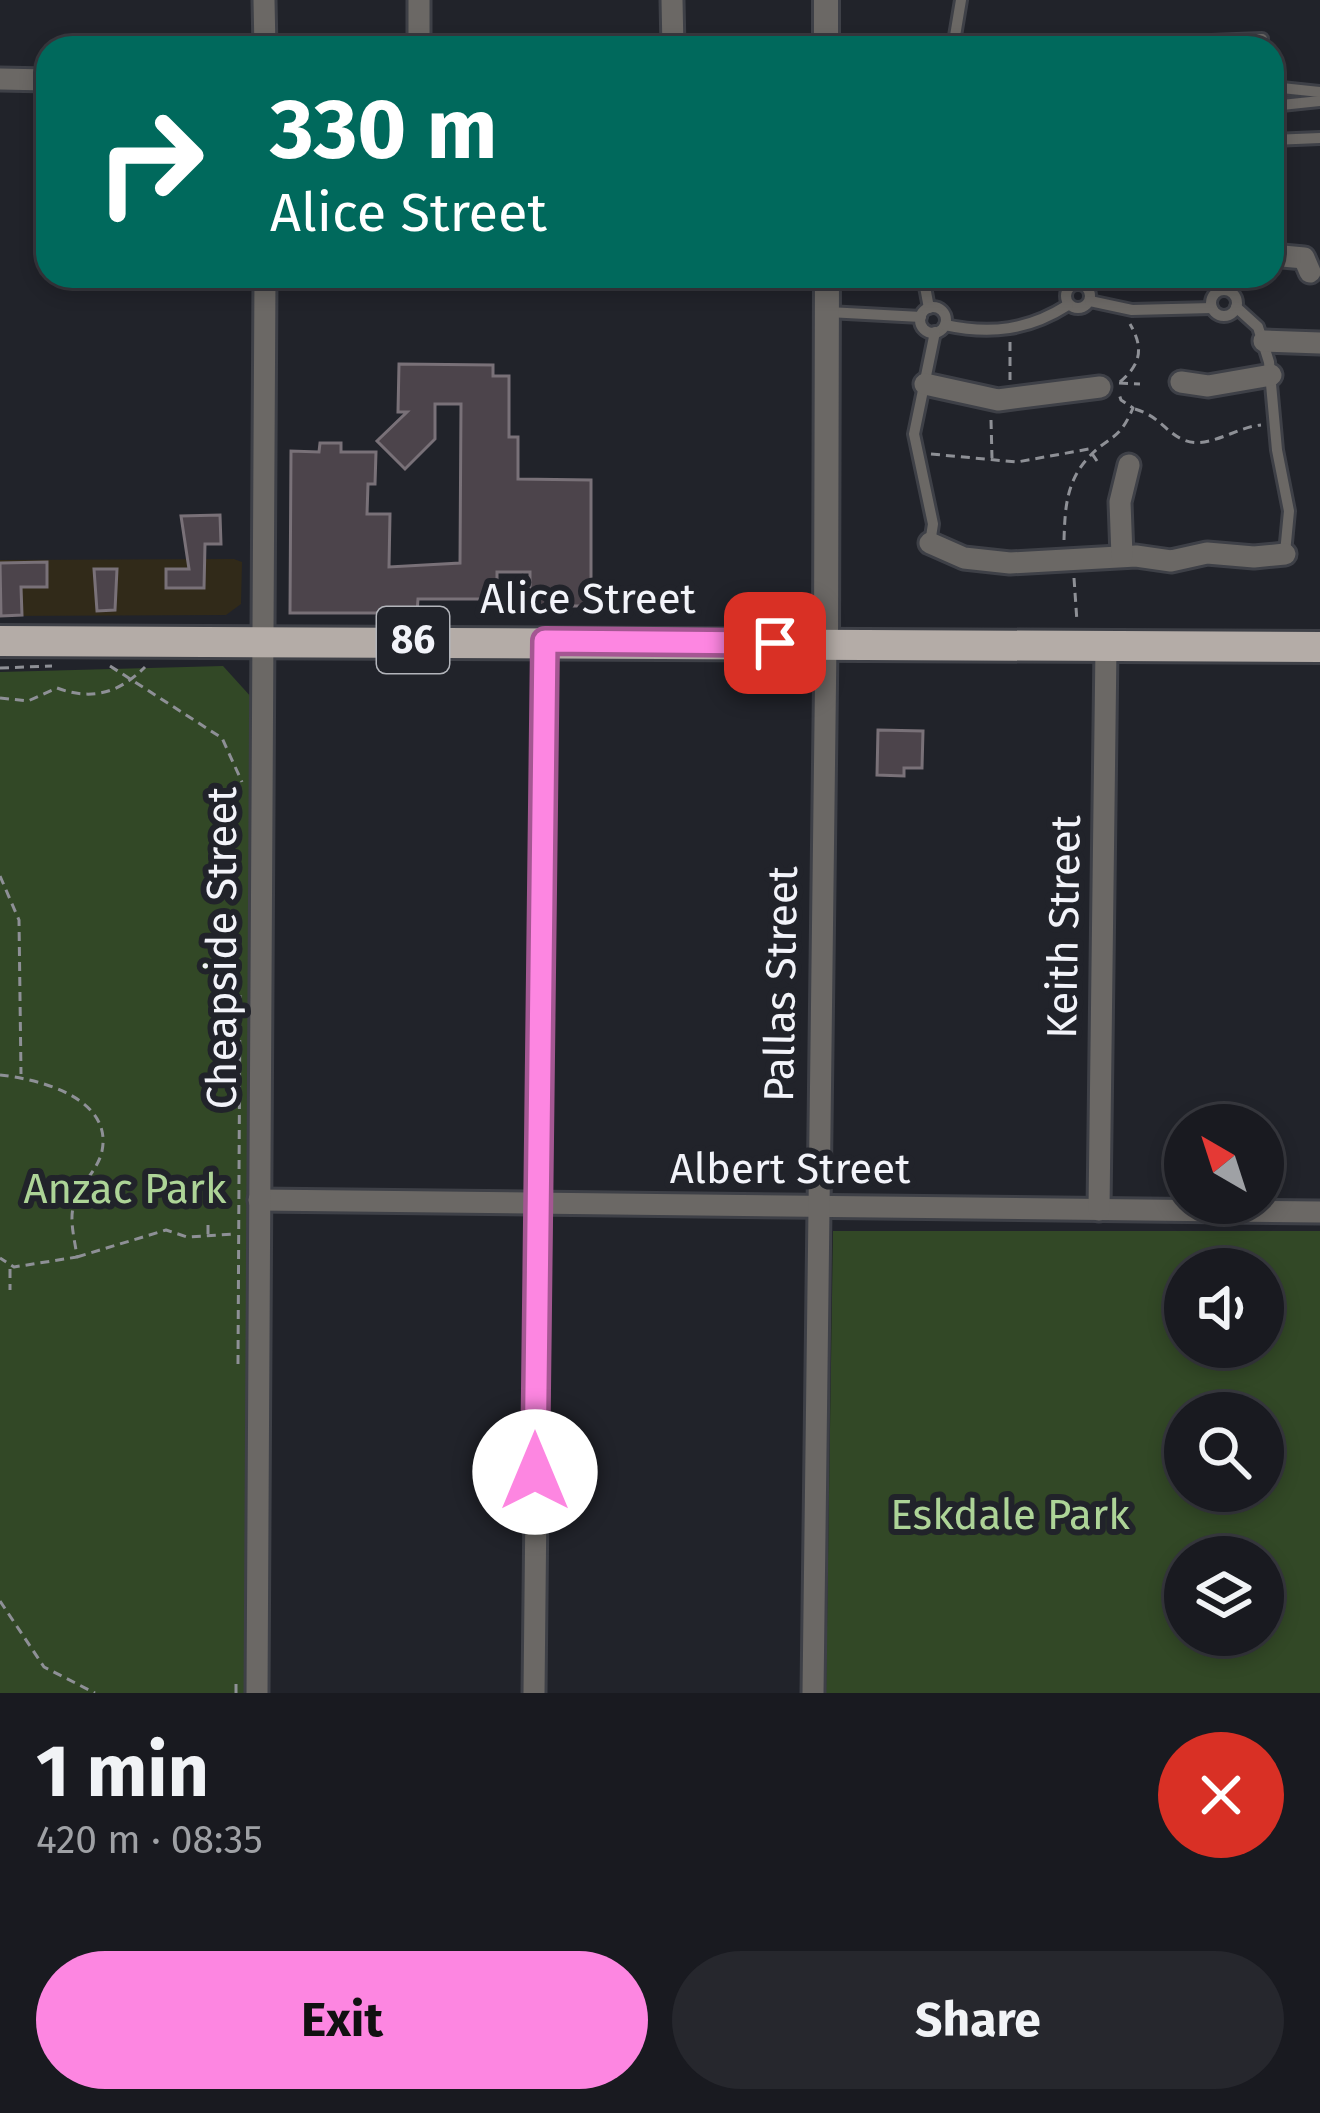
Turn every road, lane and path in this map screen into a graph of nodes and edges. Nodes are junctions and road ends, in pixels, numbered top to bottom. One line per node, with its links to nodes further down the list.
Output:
1 (264, 0): 6 (street)
2 (419, 0): 7 (street)
3 (673, 0): 8 (street)
4 (826, 0): 9 (street)
5 (961, 0): 10 (lane)
6 (265, 36)
7 (419, 36)
8 (673, 36)
9 (826, 36)
10 (954, 36)
11 (0, 79): 12 (street)
12 (36, 80)
13 (1284, 89): 14 (lane)
14 (1320, 96): 15 (lane)
15 (1284, 104)
16 (1320, 138): 17 (lane)
17 (1284, 140)
18 (1284, 256): 19 (street)
19 (1310, 272)
20 (265, 288): 56 (street, Cheapside Street)
21 (827, 288): 32 (street, Pallas Street)
22 (924, 288): 33 (lane)
23 (1070, 288): 29 (lane)
24 (1086, 288): 27 (lane)
25 (1130, 288): 28 (path)
26 (1227, 290): 30 (lane); 31 (lane)
27 (1090, 301): 29 (lane); 31 (lane)
28 (1130, 303)
29 (1068, 304): 36 (lane)
30 (1236, 307): 31 (lane); 37 (lane)
31 (1212, 308)
32 (827, 312): 33 (lane); 59 (street, Pallas Street)
33 (925, 312): 35 (lane); 35 (lane)
34 (1129, 318): 44 (path)
35 (940, 328): 36 (lane); 41 (lane)
36 (1010, 329): 43 (path)
37 (1264, 341): 38 (street); 39 (lane)
38 (1320, 343)
39 (1270, 375): 40 (street); 45 (lane)
40 (1181, 382)
41 (926, 384): 43 (street); 46 (lane)
42 (1100, 387): 43 (street)
43 (1004, 400): 48 (path)
44 (1133, 408): 45 (path); 47 (path)
45 (1274, 423): 52 (lane)
46 (917, 452): 48 (path); 51 (lane)
47 (1094, 453): 48 (path); 49 (path); 54 (path)
48 (992, 459)
49 (1099, 464)
50 (1130, 465): 53 (street)
51 (930, 543): 54 (street)
52 (1285, 554): 53 (street)
53 (1122, 556): 54 (street)
54 (1066, 558): 55 (path)
55 (1077, 624)
56 (264, 640): 57 (main road, Alice Street / 86); 58 (main road, Alice Street / 86); 73 (street, Cheapside Street)
57 (0, 641)
58 (545, 641): 59 (main road, Alice Street / 86); 74 (street)
59 (826, 644): 60 (main road, Alice Street / 86); 75 (street, Pallas Street)
60 (1106, 646): 61 (main road, Alice Street / 86); 76 (street, Keith Street)
61 (1320, 646)
62 (150, 662): 66 (path)
63 (106, 665): 66 (path)
64 (70, 666): 65 (path)
65 (0, 668)
66 (133, 678): 67 (path); 68 (path)
67 (0, 698)
68 (243, 786)
69 (0, 876): 72 (path)
70 (241, 974): 79 (path)
71 (0, 1075): 72 (path)
72 (21, 1077): 83 (path)
73 (259, 1200): 74 (street, Albert Street); 88 (street, Cheapside Street)
74 (537, 1206): 75 (street, Albert Street); 89 (street)
75 (817, 1208): 76 (street, Albert Street); 90 (street, Pallas Street)
76 (1100, 1210): 77 (street, Albert Street)
77 (1320, 1212)
78 (208, 1221): 80 (path)
79 (237, 1234): 80 (path); 81 (path)
80 (208, 1236): 83 (path)
81 (237, 1250)
82 (0, 1258): 84 (path)
83 (77, 1258): 84 (path)
84 (11, 1265): 85 (path)
85 (10, 1290)
86 (0, 1601): 87 (path)
87 (95, 1693)
88 (257, 1693)
89 (534, 1693)
90 (813, 1693)

